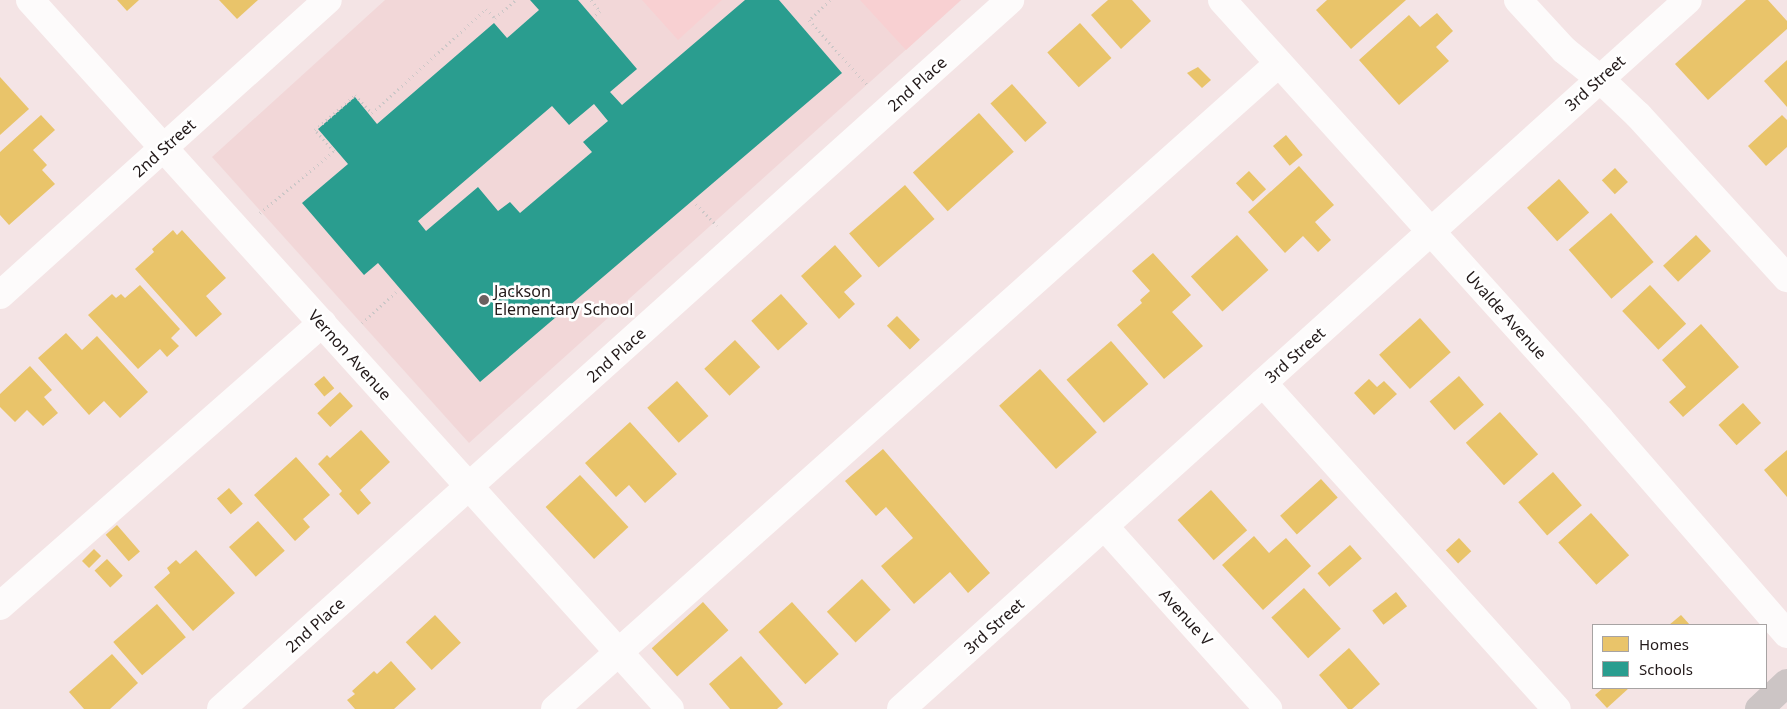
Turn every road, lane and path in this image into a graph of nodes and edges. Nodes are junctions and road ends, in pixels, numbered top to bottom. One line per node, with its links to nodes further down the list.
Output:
1 (30, 0): 14 (street, Vernon Avenue)
2 (516, 0): 15 (path)
3 (591, 0): 10 (path)
4 (830, 0): 13 (path)
5 (1010, 0): 22 (street, 2nd Place)
6 (1222, 0): 11 (street, Uvalde Avenue)
7 (1518, 0): 12 (street)
8 (1688, 0): 12 (street, 3rd Street)
9 (326, 1): 14 (street, 2nd Street)
10 (595, 15)
11 (1279, 63): 16 (street, Uvalde Avenue); 26 (street)
12 (1600, 79): 16 (street, 3rd Street); 17 (street)
13 (868, 86)
14 (163, 148): 19 (street, 2nd Street); 20 (street, Vernon Avenue)
15 (259, 213)
16 (1431, 232): 21 (street, 3rd Street); 25 (street, Uvalde Avenue)
17 (1787, 278)
18 (396, 292): 20 (path)
19 (0, 294)
20 (329, 331): 22 (street, Vernon Avenue); 24 (street)
21 (1262, 384): 23 (street, 3rd Street); 33 (street)
22 (469, 487): 26 (street, Vernon Avenue); 28 (street, 2nd Place)
23 (1104, 526): 31 (street, 3rd Street); 32 (street, Avenue V)
24 (0, 606)
25 (1787, 634)
26 (619, 652): 29 (street); 30 (street, Vernon Avenue)
27 (1787, 683): 34 (main road)
28 (221, 709)
29 (556, 709)
30 (670, 709)
31 (901, 709)
32 (1268, 709)
33 (1557, 709)
34 (1759, 709)

